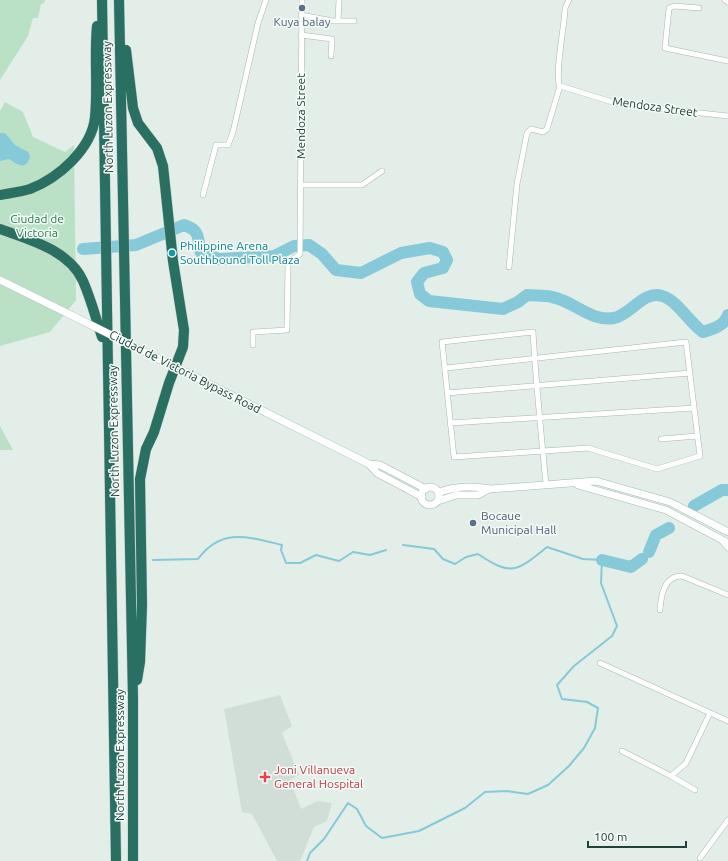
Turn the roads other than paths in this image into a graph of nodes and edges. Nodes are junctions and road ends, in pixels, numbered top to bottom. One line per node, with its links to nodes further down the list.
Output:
1 (101, 0): 20 (highway); 26 (highway, North Luzon Expressway)
2 (120, 0): 28 (highway); 58 (highway, North Luzon Expressway)
3 (266, 0): 21 (street)
4 (302, 0): 10 (street, Mendoza Street)
5 (339, 0): 11 (street)
6 (569, 0): 16 (street)
7 (725, 0): 8 (street)
8 (728, 2)
9 (699, 8): 15 (street)
10 (301, 15): 11 (street); 13 (street, Mendoza Street)
11 (338, 21): 12 (street)
12 (354, 21)
13 (301, 35): 14 (street); 19 (street, Mendoza Street)
14 (331, 56)
15 (728, 61)
16 (560, 86): 17 (street, Mendoza Street); 23 (street)
17 (728, 116)
18 (382, 171): 19 (street)
19 (302, 184): 25 (street, Mendoza Street)
20 (0, 195)
21 (203, 195)
22 (0, 229): 26 (highway)
23 (509, 267)
24 (0, 280): 28 (main road, Ciudad de Victoria Bypass Road, bridge)
25 (253, 345)
26 (109, 356): 66 (highway, North Luzon Expressway)
27 (535, 357): 29 (street); 29 (street); 30 (street); 31 (street)
28 (176, 367): 39 (main road, Ciudad de Victoria Bypass Road); 58 (highway)
29 (446, 368): 32 (street)
30 (690, 373): 31 (street); 33 (street)
31 (537, 385): 32 (street); 34 (street)
32 (447, 393): 35 (street)
33 (694, 408): 34 (street); 36 (street)
34 (540, 418): 35 (street); 38 (street)
35 (450, 424): 38 (street)
36 (697, 436): 37 (street); 38 (street)
37 (661, 439)
38 (543, 451): 40 (street)
39 (369, 464): 42 (main road, Ciudad de Victoria Bypass Road); 45 (main road, Ciudad de Victoria Bypass Road)
40 (546, 484): 41 (main road); 43 (main road)
41 (575, 484): 47 (main road); 48 (main road)
42 (426, 489): 44 (main road); 45 (main road)
43 (490, 489): 44 (main road); 46 (main road)
44 (438, 493): 46 (main road)
45 (422, 496): 46 (main road)
46 (438, 500)
47 (670, 502): 48 (main road); 49 (main road)
48 (666, 510): 50 (main road)
49 (702, 519): 50 (main road); 51 (main road)
50 (698, 527): 52 (main road)
51 (728, 532)
52 (720, 539): 53 (main road); 54 (street)
53 (728, 543)
54 (728, 548)
55 (728, 595): 56 (street)
56 (660, 610)
57 (600, 663): 59 (street)
58 (133, 700): 67 (highway, North Luzon Expressway)
59 (710, 712): 60 (street); 62 (street)
60 (728, 721)
61 (622, 750): 62 (street)
62 (671, 776): 63 (street)
63 (695, 790)
64 (728, 820): 65 (street)
65 (700, 858)
66 (116, 861)
67 (133, 861)

